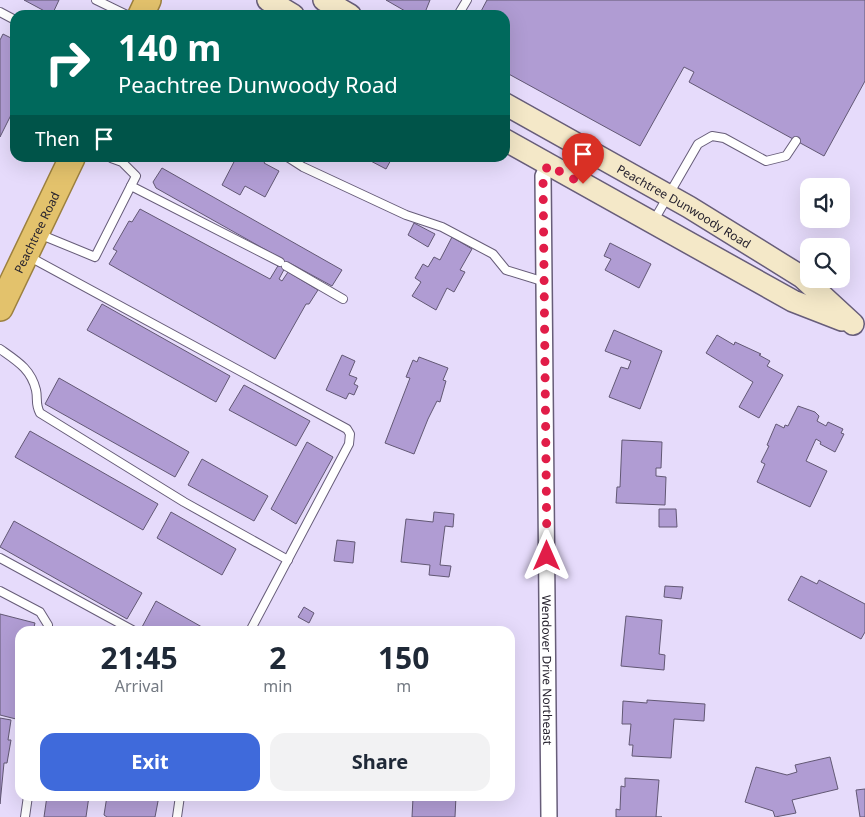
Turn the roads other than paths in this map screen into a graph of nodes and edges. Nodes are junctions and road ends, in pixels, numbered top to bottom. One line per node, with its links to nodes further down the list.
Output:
1 (96, 0): 4 (lane)
2 (268, 0): 5 (main road)
3 (324, 0): 6 (main road)
4 (117, 10)
5 (285, 10)
6 (341, 10)
7 (510, 107): 15 (main road, Peachtree Dunwoody Road)
8 (796, 141): 15 (lane)
9 (510, 143): 13 (main road, Peachtree Dunwoody Road)
10 (70, 162): 17 (highway, Peachtree Road)
11 (122, 162): 14 (lane)
12 (295, 162): 18 (lane)
13 (548, 165): 16 (main road, Peachtree Dunwoody Road); 18 (street, Wendover Drive Northeast)
14 (131, 186): 17 (lane); 19 (lane)
15 (668, 195): 16 (lane); 21 (main road, Peachtree Dunwoody Road)
16 (652, 223): 21 (main road, Peachtree Dunwoody Road)
17 (31, 243): 20 (highway, Peachtree Road); 24 (lane)
18 (546, 282): 33 (street, Wendover Drive Northeast)
19 (343, 299)
20 (0, 308)
21 (859, 327)
22 (0, 349): 24 (lane)
23 (0, 558): 27 (lane)
24 (288, 560): 28 (lane)
25 (0, 591): 26 (lane)
26 (48, 626)
27 (125, 626)
28 (253, 626)
29 (27, 801): 31 (lane)
30 (179, 801): 32 (lane)
31 (25, 817)
32 (177, 817)
33 (549, 817)

